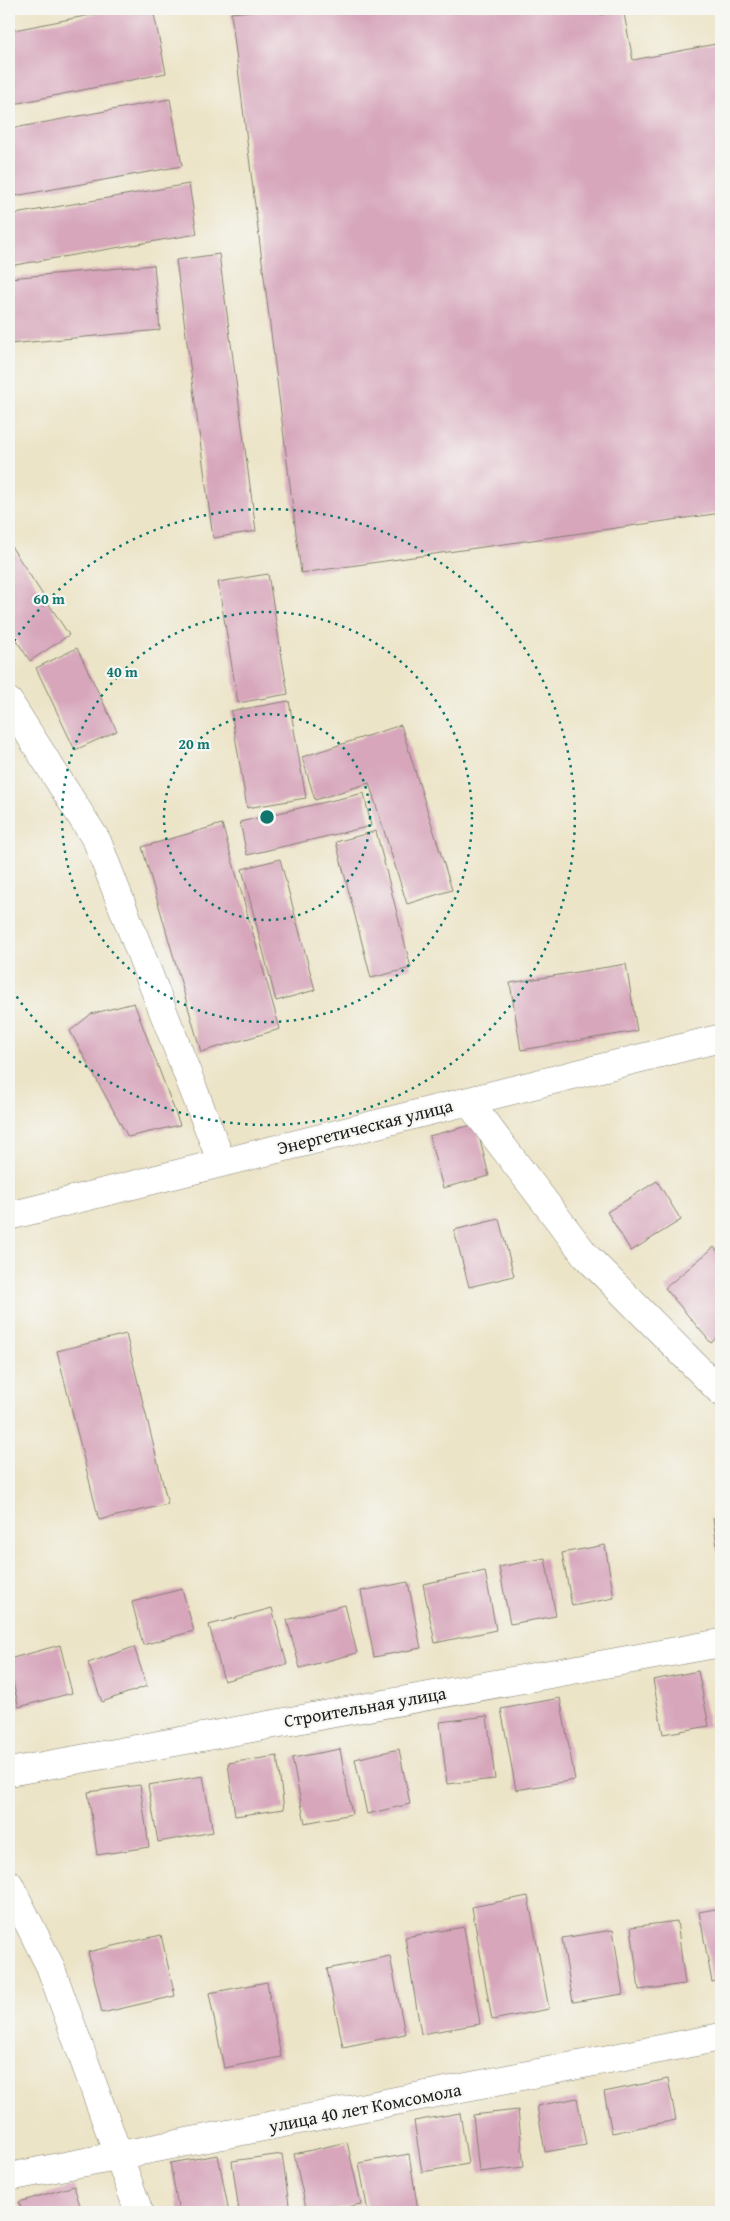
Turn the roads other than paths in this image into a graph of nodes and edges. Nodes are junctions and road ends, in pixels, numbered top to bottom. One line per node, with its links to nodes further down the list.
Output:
1 (9, 702): 4 (street)
2 (721, 1038): 3 (street, Энергетическая улица)
3 (468, 1101): 4 (street, Энергетическая улица); 6 (street)
4 (222, 1163): 5 (street, Энергетическая улица)
5 (9, 1216)
6 (721, 1392)
7 (721, 1643): 8 (street, Строительная улица)
8 (9, 1772)
9 (9, 1884): 11 (street)
10 (721, 2037): 11 (street, улица 40 лет Комсомола)
11 (120, 2156): 12 (street, улица 40 лет Комсомола); 13 (street)
12 (9, 2177)
13 (139, 2212)

